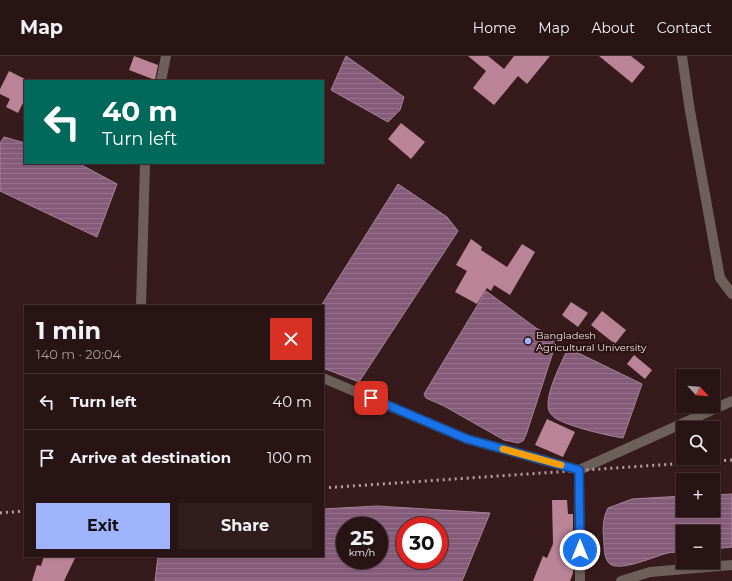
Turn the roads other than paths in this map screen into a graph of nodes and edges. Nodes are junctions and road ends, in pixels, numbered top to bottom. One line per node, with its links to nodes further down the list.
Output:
1 (166, 56): 3 (street)
2 (682, 56): 5 (street)
3 (161, 80)
4 (145, 164): 6 (street)
5 (732, 294)
6 (141, 305)
7 (324, 378): 9 (street)
8 (732, 401): 9 (street)
9 (579, 470): 11 (street)
10 (732, 565): 12 (street)
11 (580, 581)
12 (621, 581)

